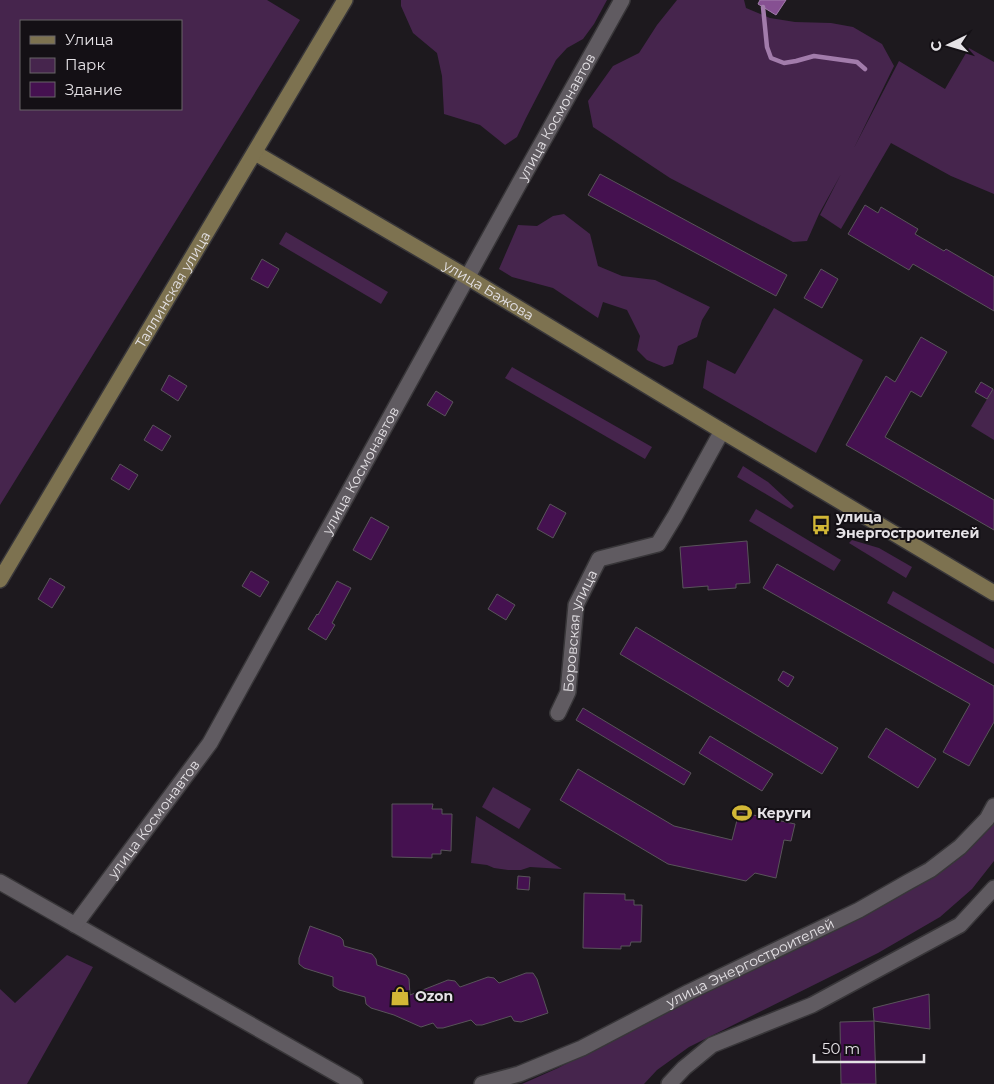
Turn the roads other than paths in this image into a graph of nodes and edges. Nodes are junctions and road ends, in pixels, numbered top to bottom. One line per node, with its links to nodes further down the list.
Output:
1 (345, 0): 3 (street, Таллинская улица)
2 (622, 0): 4 (street, улица Космонавтов)
3 (255, 153): 4 (street, улица Бажова); 6 (street, Таллинская улица)
4 (467, 277): 5 (street, улица Бажова); 12 (street, улица Космонавтов)
5 (722, 431): 7 (street, улица Бажова); 8 (street, Боровская улица)
6 (0, 580)
7 (994, 593)
8 (558, 713)
9 (994, 806): 14 (street, улица Энергостроителей)
10 (0, 882): 12 (street)
11 (994, 888): 15 (street)
12 (75, 925): 13 (street)
13 (355, 1084)
14 (482, 1084)
15 (670, 1084)

